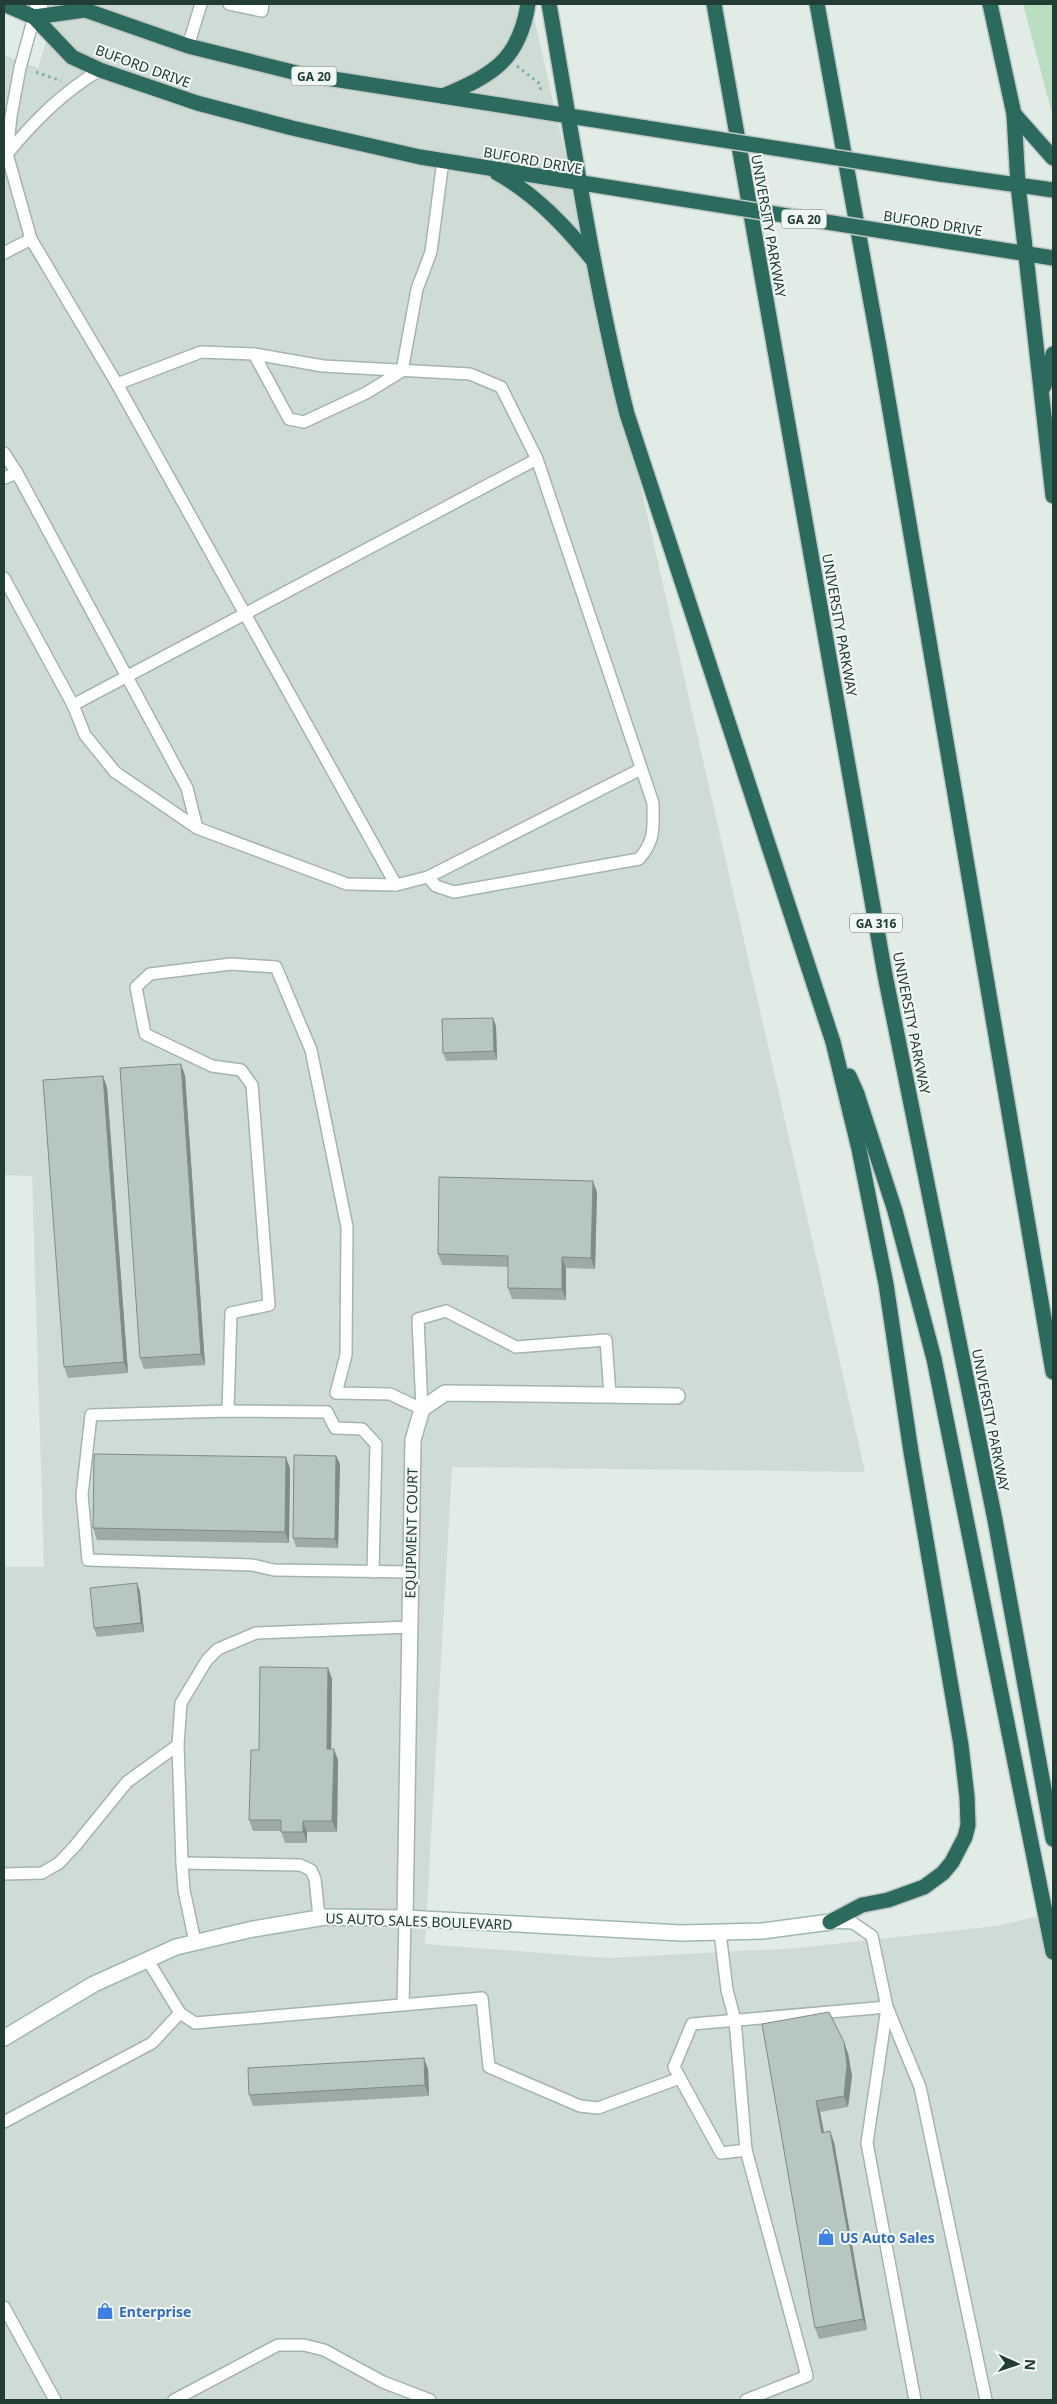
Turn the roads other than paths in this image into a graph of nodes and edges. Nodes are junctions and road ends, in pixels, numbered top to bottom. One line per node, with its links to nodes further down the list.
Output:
1 (4, 4): 10 (highway, BUFORD DRIVE / GA 20)
2 (201, 4): 11 (lane)
3 (229, 4): 4 (lane)
4 (263, 4)
5 (528, 4): 13 (highway)
6 (549, 4): 15 (highway)
7 (714, 4): 58 (highway, UNIVERSITY PARKWAY / GA 316)
8 (817, 4): 47 (highway)
9 (990, 4): 14 (highway)
10 (37, 10): 11 (highway, GA 20); 12 (highway, BUFORD DRIVE / GA 20); 16 (lane)
11 (188, 46): 13 (highway, GA 20)
12 (100, 70): 16 (lane); 18 (highway, BUFORD DRIVE / GA 20)
13 (442, 96): 15 (highway, GA 20)
14 (1014, 114): 17 (highway); 21 (highway)
15 (569, 115): 20 (highway); 21 (highway, GA 20, bridge)
16 (7, 154): 23 (lane)
17 (1053, 158)
18 (443, 161): 19 (highway, BUFORD DRIVE / GA 20); 30 (lane)
19 (488, 168): 20 (highway, BUFORD DRIVE / GA 20); 27 (highway)
20 (582, 184): 25 (highway, BUFORD DRIVE / GA 20, bridge); 27 (highway)
21 (1018, 184): 22 (highway, GA 20); 25 (highway)
22 (1053, 190)
23 (31, 239): 24 (lane); 31 (lane)
24 (4, 253)
25 (1026, 255): 26 (highway, BUFORD DRIVE / GA 20); 32 (highway)
26 (1053, 258)
27 (593, 261): 46 (highway)
28 (254, 354): 30 (lane); 30 (lane); 31 (lane)
29 (1053, 354): 32 (highway)
30 (402, 371): 34 (lane)
31 (117, 384): 39 (lane)
32 (1042, 397): 37 (highway)
33 (4, 452): 35 (lane)
34 (537, 459): 39 (lane); 42 (lane)
35 (17, 473): 36 (lane); 40 (lane)
36 (4, 478)
37 (1053, 496)
38 (4, 578): 41 (lane)
39 (246, 613): 40 (lane); 45 (lane)
40 (126, 675): 41 (lane); 43 (lane)
41 (73, 705): 43 (lane)
42 (641, 769): 44 (lane); 44 (lane)
43 (198, 828): 45 (lane)
44 (428, 878): 45 (lane)
45 (396, 885)
46 (833, 1042): 63 (highway); 66 (highway)
47 (1053, 1372)
48 (336, 1393): 51 (lane); 52 (lane); 53 (lane)
49 (610, 1395): 50 (street); 51 (street); 51 (lane)
50 (677, 1396)
51 (422, 1409): 55 (street, EQUIPMENT COURT)
52 (228, 1411): 53 (lane); 54 (lane)
53 (327, 1412): 54 (lane)
54 (373, 1572): 55 (lane)
55 (411, 1572): 56 (street, EQUIPMENT COURT)
56 (410, 1627): 57 (lane); 62 (street, EQUIPMENT COURT)
57 (178, 1745): 59 (lane); 60 (lane)
58 (1053, 1839)
59 (182, 1863): 61 (lane); 65 (lane)
60 (4, 1874)
61 (319, 1917): 62 (street, US AUTO SALES BOULEVARD); 65 (street, US AUTO SALES BOULEVARD)
62 (405, 1918): 64 (street, US AUTO SALES BOULEVARD); 68 (lane)
63 (830, 1922): 64 (street, US AUTO SALES BOULEVARD); 69 (lane)
64 (720, 1932): 71 (lane)
65 (194, 1942): 67 (street, US AUTO SALES BOULEVARD)
66 (1053, 1952)
67 (147, 1960): 70 (lane); 72 (street, US AUTO SALES BOULEVARD)
68 (404, 2004): 70 (lane); 73 (lane)
69 (887, 2006): 71 (lane); 81 (lane); 82 (lane)
70 (180, 2013): 74 (lane)
71 (735, 2020): 73 (lane); 75 (lane)
72 (4, 2038)
73 (680, 2078): 75 (lane)
74 (4, 2122)
75 (746, 2150): 80 (lane)
76 (4, 2306): 77 (lane)
77 (54, 2400)
78 (174, 2400): 79 (lane)
79 (430, 2400)
80 (746, 2400)
81 (915, 2400)
82 (986, 2400)

